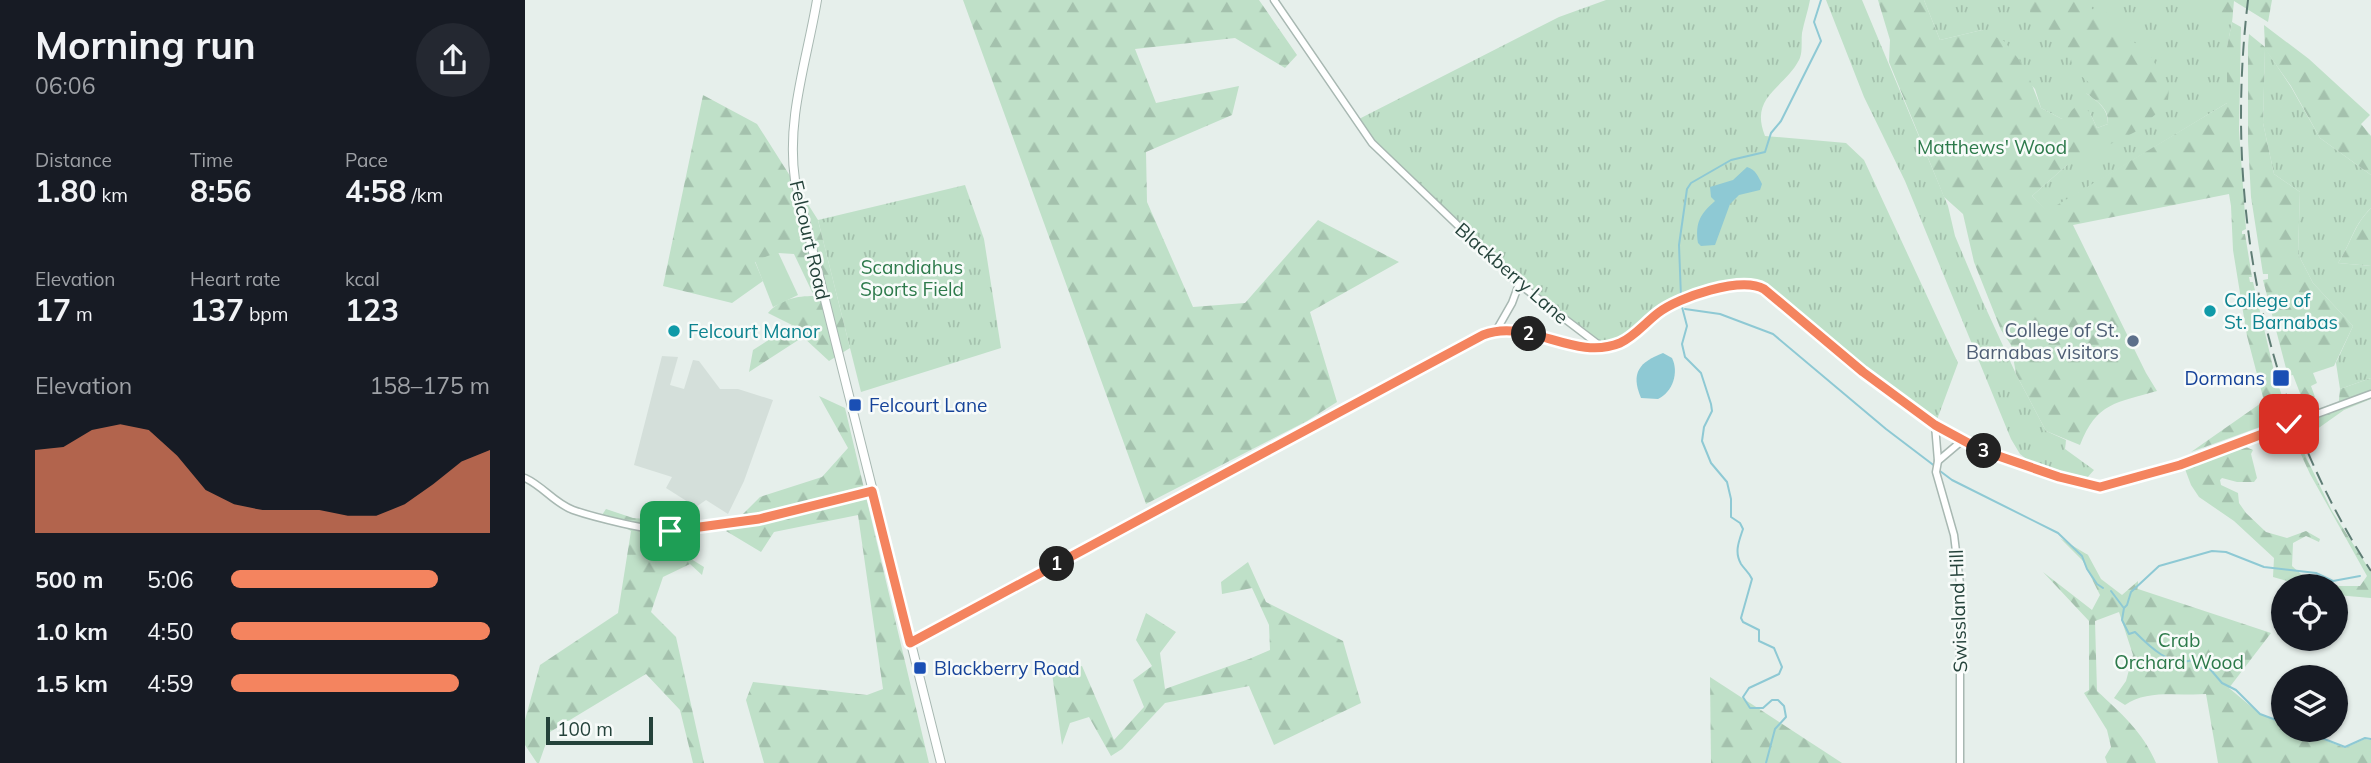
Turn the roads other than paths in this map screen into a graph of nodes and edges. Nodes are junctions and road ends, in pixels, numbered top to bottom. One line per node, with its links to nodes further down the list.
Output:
1 (817, 0): 11 (street, Felcourt Road)
2 (1274, 0): 3 (street, Blackberry Lane)
3 (1519, 284): 4 (street); 5 (street, Blackberry Lane)
4 (1496, 331): 5 (street); 12 (street)
5 (1603, 348): 7 (street)
6 (2371, 394): 8 (street, bridge)
7 (1935, 425): 8 (street); 9 (street, Swissland Hill)
8 (1964, 439): 9 (street)
9 (1938, 461): 14 (street, Swissland Hill)
10 (525, 478): 11 (street)
11 (872, 491): 12 (street, Felcourt Road)
12 (910, 643): 13 (street, Felcourt Road)
13 (941, 763)
14 (1960, 763)

